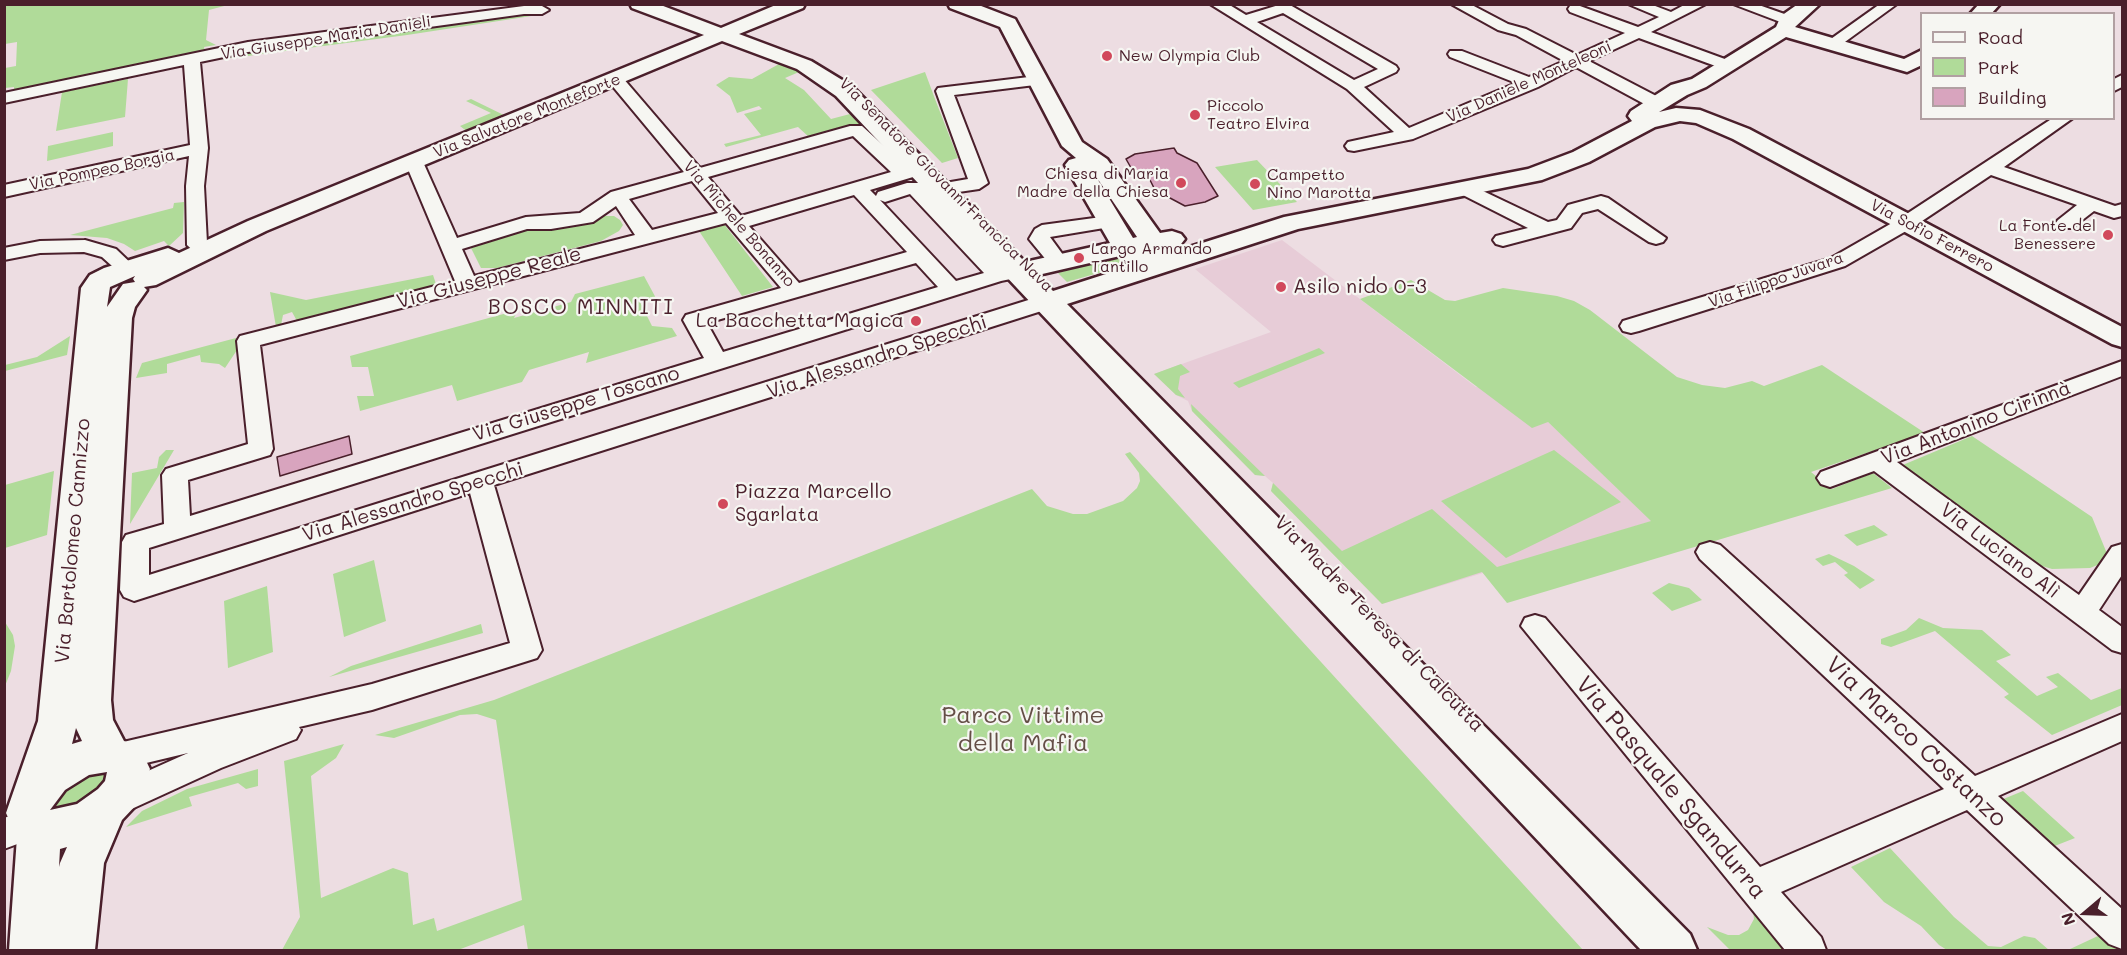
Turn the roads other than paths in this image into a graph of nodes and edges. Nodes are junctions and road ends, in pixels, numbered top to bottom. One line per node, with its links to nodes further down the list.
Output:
1 (639, 4): 18 (street)
2 (661, 4): 18 (street)
3 (796, 4): 18 (street, Via Salvatore Monteforte)
4 (957, 4): 26 (street)
5 (1217, 4): 15 (street)
6 (1458, 4): 23 (street)
7 (1635, 4): 14 (street)
8 (1699, 4): 14 (street, Via Daniele Monteleoni)
9 (1740, 4): 16 (street)
10 (1811, 4): 16 (street)
11 (1890, 4): 19 (street)
12 (542, 10): 22 (street, Via Giuseppe Maria Danieli)
13 (1584, 16): 17 (street)
14 (1672, 17): 17 (street, Via Daniele Monteleoni)
15 (1244, 21): 28 (street); 28 (street)
16 (1786, 25): 19 (street); 24 (street)
17 (1637, 33): 23 (street, Via Daniele Monteleoni); 24 (street)
18 (728, 34): 25 (street, Via Salvatore Monteforte); 39 (street, Via Senatore Giovanni Francica Nava); 41 (street, Via Senatore Giovanni Francica Nava)
19 (1833, 44): 21 (street)
20 (1456, 54): 27 (street)
21 (1920, 57)
22 (192, 60): 29 (street, Via Giuseppe Maria Danieli); 36 (street)
23 (1578, 62): 27 (street, Via Daniele Monteleoni); 30 (street)
24 (1727, 65): 30 (street)
25 (616, 80): 37 (street, Via Salvatore Monteforte); 40 (street, Via Michele Bonanno)
26 (1037, 81): 34 (street); 41 (street)
27 (1532, 84): 33 (street, Via Daniele Monteleoni)
28 (1353, 86): 33 (street)
29 (4, 98)
30 (1682, 105): 32 (street); 32 (street); 50 (street, Via Sofio Ferrero)
31 (2062, 120): 38 (street, Via Filippo Juvara)
32 (1625, 133): 42 (street, Via Alessandro Specchi)
33 (1407, 135): 35 (street, Via Daniele Monteleoni)
34 (1073, 146): 49 (street); 61 (street)
35 (1354, 147)
36 (199, 148): 43 (street, Via Pompeo Borgia); 58 (street)
37 (414, 162): 56 (street); 58 (street, Via Salvatore Monteforte)
38 (1990, 168): 46 (street); 50 (street, Via Filippo Juvara)
39 (912, 171): 40 (street); 44 (street, Via Giuseppe Reale); 64 (street, Via Senatore Giovanni Francica Nava)
40 (696, 174): 45 (street); 48 (street, Via Michele Bonanno)
41 (952, 187): 64 (street, Via Senatore Giovanni Francica Nava)
42 (1464, 188): 52 (street); 61 (street, Via Alessandro Specchi)
43 (4, 191)
44 (864, 194): 48 (street, Via Giuseppe Reale); 60 (street); 64 (street)
45 (618, 196): 53 (street); 56 (street)
46 (2091, 204): 47 (street); 51 (street)
47 (2122, 210)
48 (734, 220): 53 (street, Via Giuseppe Reale); 67 (street, Via Michele Bonanno)
49 (1109, 222): 57 (street); 64 (street)
50 (1906, 223): 68 (street, Via Filippo Juvara); 69 (street, Via Sofio Ferrero)
51 (2065, 225)
52 (1545, 229): 54 (street); 55 (street)
53 (646, 237): 65 (street, Via Giuseppe Reale)
54 (1656, 238)
55 (1503, 240)
56 (450, 246): 65 (street)
57 (1125, 247): 61 (street); 64 (street)
58 (202, 248): 63 (street, Via Salvatore Monteforte)
59 (4, 254): 63 (street)
60 (920, 255): 66 (street); 67 (street, Via Michele Bonanno)
61 (1156, 258): 64 (street, Via Alessandro Specchi)
62 (4, 261): 63 (street)
63 (127, 275): 84 (street, Via Bartolomeo Cannizzo); 87 (street, Via Bartolomeo Cannizzo)
64 (1035, 280): 66 (street, Via Giuseppe Toscano); 74 (street, Via Alessandro Specchi); 92 (street, Via Madre Teresa di Calcutta); 93 (street, Via Madre Teresa di Calcutta)
65 (467, 285): 75 (street, Via Giuseppe Reale)
66 (951, 289): 70 (street, Via Giuseppe Toscano)
67 (794, 291): 70 (street)
68 (1631, 326)
69 (2122, 338)
70 (717, 361): 75 (street, Via Giuseppe Toscano)
71 (2122, 368): 72 (street, Via Antonino Cirinnà)
72 (1877, 460): 73 (street, Via Antonino Cirinnà); 79 (street, Via Luciano Alì)
73 (1830, 478)
74 (480, 480): 76 (street, Via Alessandro Specchi); 82 (street)
75 (177, 528): 76 (street, Via Giuseppe Toscano)
76 (136, 542)
77 (1710, 552): 85 (street, Via Marco Costanzo)
78 (2122, 554): 79 (street)
79 (2082, 612): 81 (street, Via Luciano Alì)
80 (1535, 626): 88 (street, Via Pasquale Sgandurra)
81 (2122, 642)
82 (372, 697): 84 (street); 86 (street)
83 (2122, 727): 85 (street)
84 (113, 755): 86 (street, Via Bartolomeo Cannizzo); 87 (street)
85 (1971, 792): 88 (street); 89 (street, Via Marco Costanzo)
86 (109, 805): 87 (street); 91 (street)
87 (29, 818): 90 (street, Via Bartolomeo Cannizzo)
88 (1753, 887): 94 (street, Via Pasquale Sgandurra)
89 (2122, 932)
90 (32, 951)
91 (72, 951)
92 (1673, 951)
93 (1698, 951)
94 (1808, 951)

